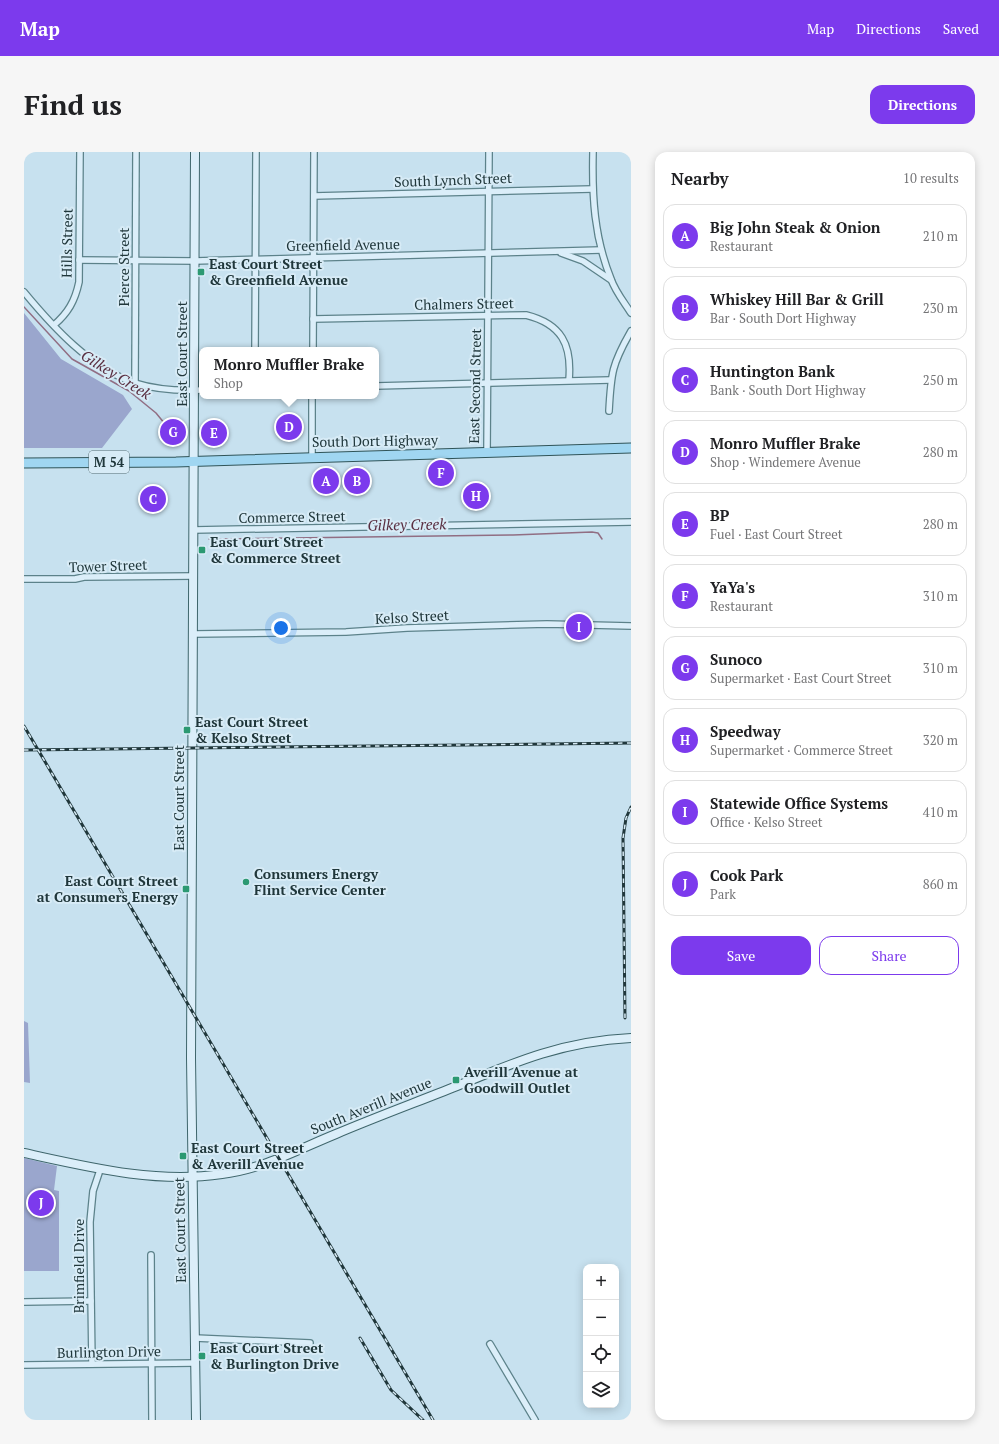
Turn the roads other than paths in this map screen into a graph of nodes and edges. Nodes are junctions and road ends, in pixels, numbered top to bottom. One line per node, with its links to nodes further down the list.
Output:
1 (80, 152): 16 (street, Hills Street)
2 (136, 152): 17 (street, Pierce Street)
3 (195, 152): 18 (street, East Court Street)
4 (256, 152): 15 (street)
5 (314, 152): 10 (street)
6 (489, 152): 9 (street, East Second Street)
7 (593, 152): 8 (street)
8 (592, 189): 9 (street, South Lynch Street); 11 (street)
9 (489, 191): 10 (street, South Lynch Street); 13 (street, East Second Street)
10 (314, 196): 14 (street)
11 (601, 250): 12 (street, Greenfield Avenue); 19 (street)
12 (558, 252): 13 (street, Greenfield Avenue); 19 (street, Greenfield Avenue)
13 (488, 253): 14 (street, Greenfield Avenue); 22 (street, East Second Street)
14 (313, 258): 15 (street, Greenfield Avenue); 23 (street)
15 (256, 259): 18 (street, Greenfield Avenue); 26 (street)
16 (79, 260): 17 (street, Greenfield Avenue); 24 (street, Hills Street)
17 (136, 261): 18 (street, Greenfield Avenue); 30 (street, Pierce Street)
18 (195, 261): 33 (street, East Court Street)
19 (611, 280): 21 (street)
20 (24, 292): 24 (street)
21 (631, 314)
22 (488, 315): 23 (street, Chalmers Street); 28 (street, Chalmers Street); 31 (street, East Second Street)
23 (313, 319): 27 (street)
24 (54, 325): 30 (street)
25 (631, 331): 29 (street)
26 (255, 347)
27 (313, 347)
28 (569, 380): 29 (street); 31 (street)
29 (610, 380): 35 (street)
30 (135, 382): 33 (street)
31 (488, 383): 32 (street); 37 (street, East Second Street)
32 (379, 386)
33 (198, 390): 39 (street, East Court Street)
34 (312, 399): 38 (street)
35 (609, 411)
36 (631, 448): 37 (main road, South Dort Highway / M 54)
37 (487, 453): 38 (main road, South Dort Highway / M 54)
38 (312, 457): 39 (main road, South Dort Highway / M 54)
39 (194, 461): 40 (main road, South Dort Highway / M 54); 42 (street, East Court Street)
40 (24, 463)
41 (631, 522): 42 (street, Commerce Street)
42 (194, 530): 43 (street, East Court Street)
43 (193, 576): 44 (street, Tower Street); 46 (street, East Court Street)
44 (24, 579)
45 (631, 626): 46 (street, Kelso Street)
46 (194, 634): 50 (street, East Court Street)
47 (631, 1038): 50 (street, South Averill Avenue)
48 (24, 1153): 49 (street, South Averill Avenue)
49 (100, 1170): 50 (street, South Averill Avenue); 52 (street, Brimfield Drive)
50 (193, 1177): 54 (street, East Court Street)
51 (150, 1255): 57 (street)
52 (91, 1301): 53 (street); 59 (street, Brimfield Drive)
53 (24, 1302)
54 (195, 1338): 55 (street); 58 (street, East Court Street)
55 (310, 1344)
56 (490, 1344): 63 (street)
57 (152, 1363): 58 (street, Burlington Drive); 59 (street, Burlington Drive); 61 (street)
58 (195, 1363): 62 (street, East Court Street)
59 (92, 1364): 60 (street, Burlington Drive)
60 (24, 1365)
61 (152, 1420)
62 (196, 1420)
63 (535, 1420)

